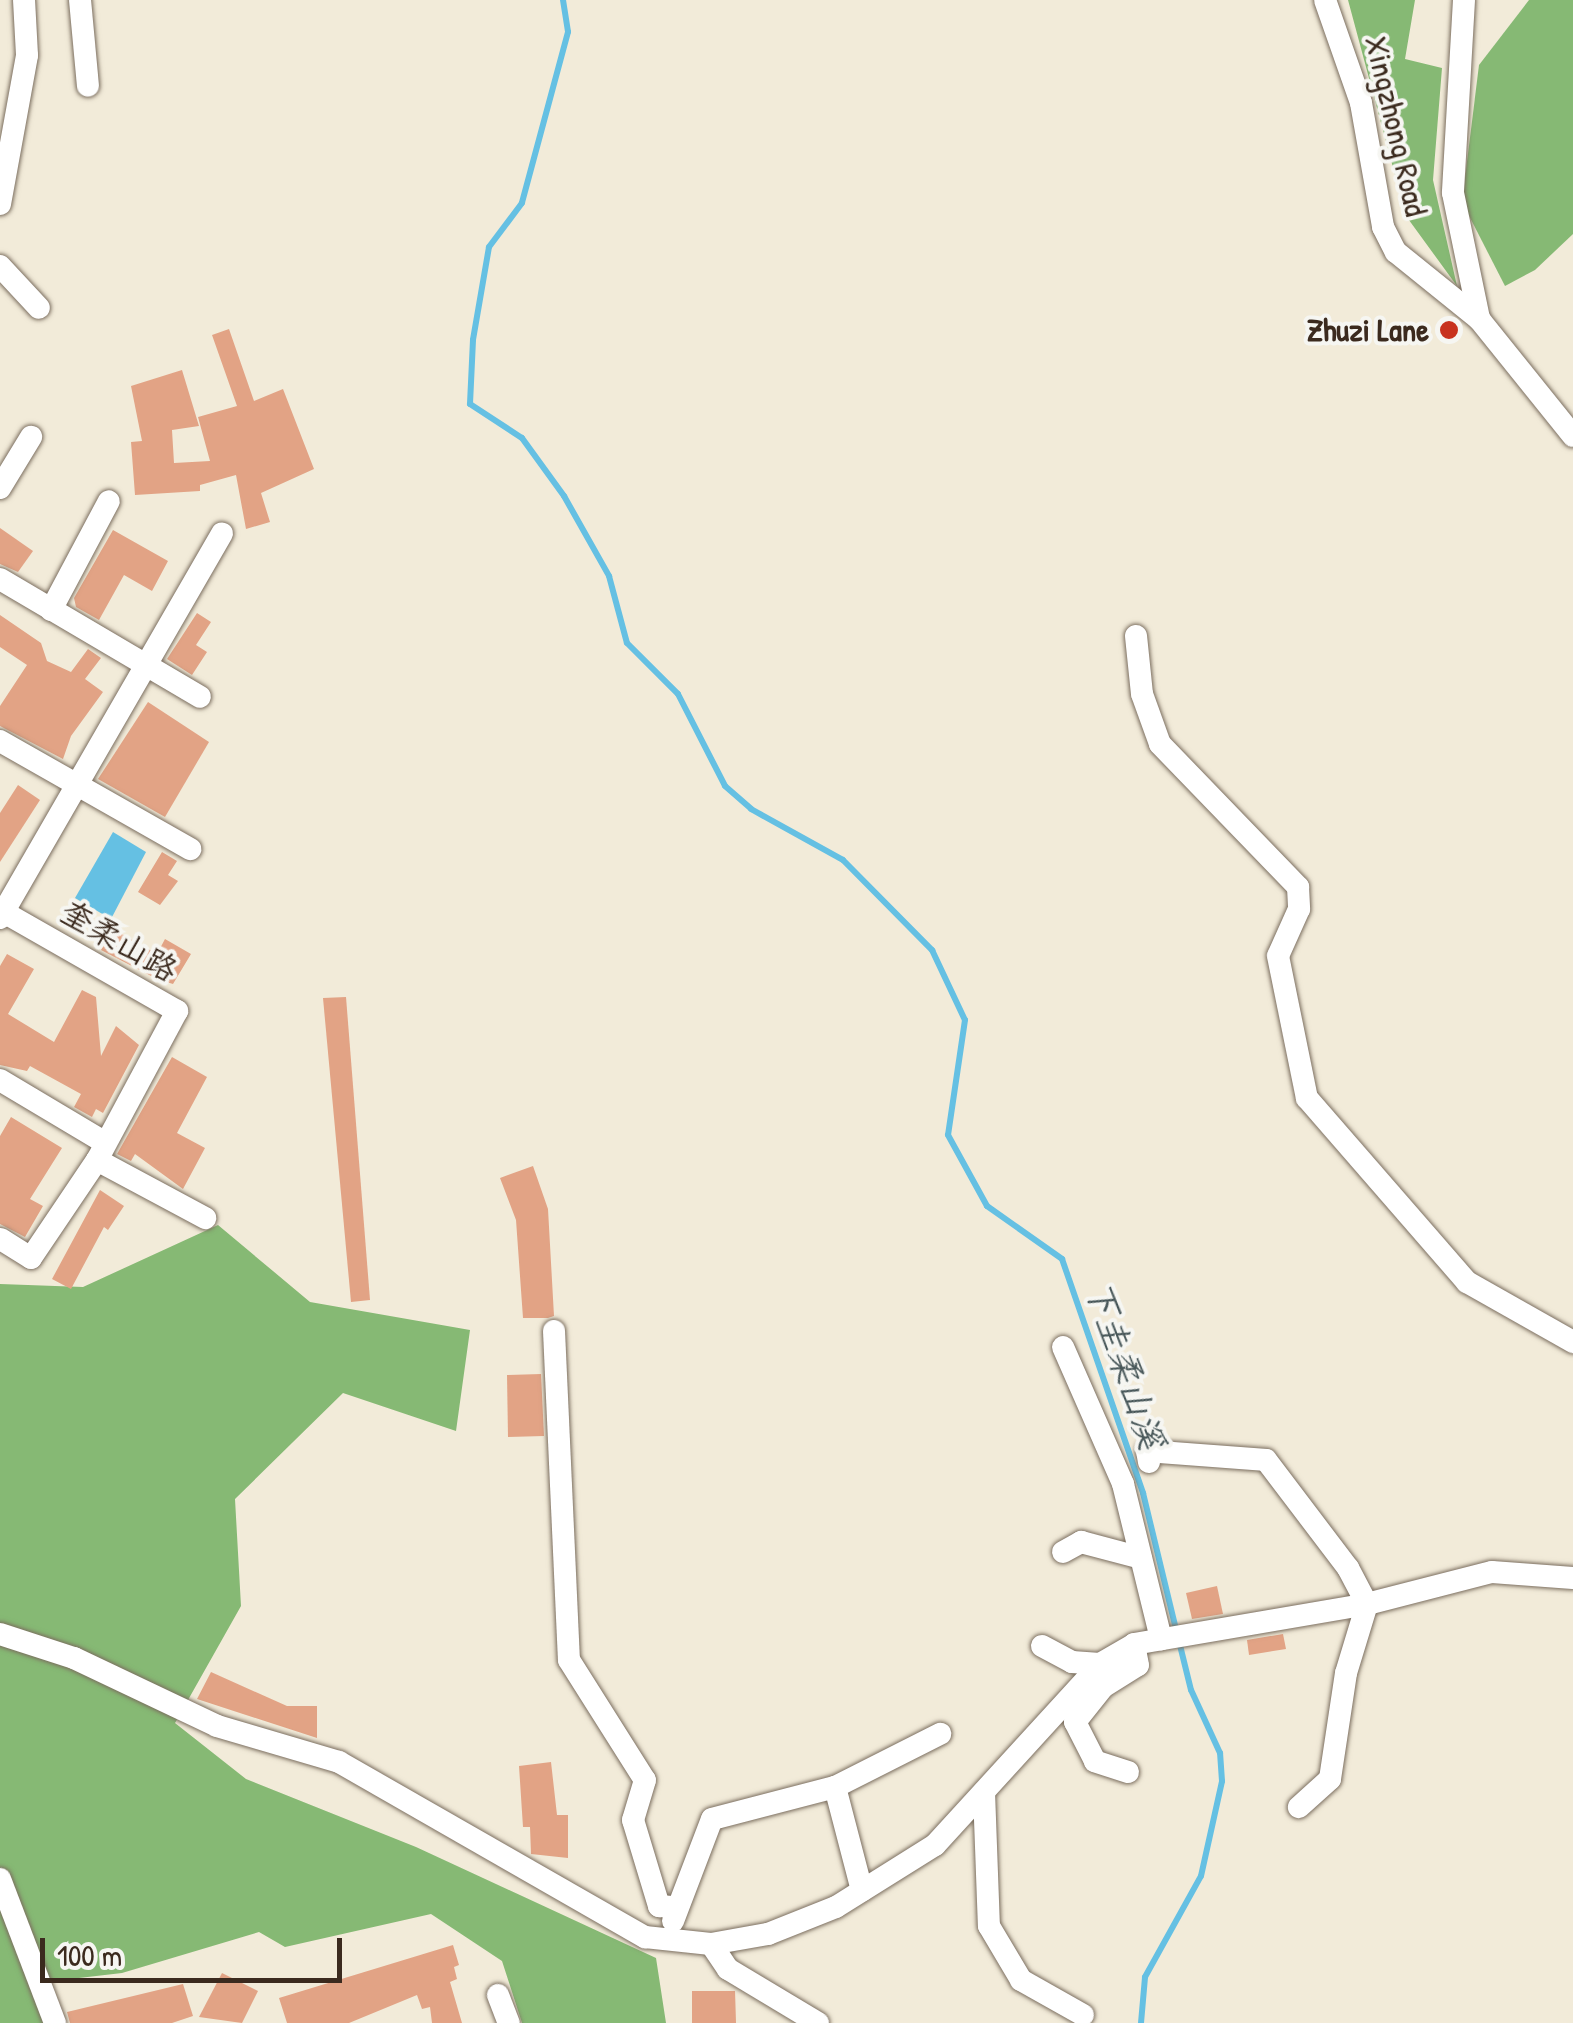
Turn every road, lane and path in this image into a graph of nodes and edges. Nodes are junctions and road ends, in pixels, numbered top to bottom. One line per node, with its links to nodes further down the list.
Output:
1 (24, 0): 6 (street)
2 (80, 0): 5 (street)
3 (1325, 0): 9 (street, Xingzhong Road)
4 (1464, 0): 9 (street)
5 (88, 86)
6 (0, 204)
7 (0, 266): 8 (street)
8 (39, 308)
9 (1479, 318): 10 (street, Xingzhong Road)
10 (1573, 436)
11 (31, 437): 12 (street)
12 (0, 488)
13 (110, 501): 16 (street)
14 (222, 534): 18 (street, 奎柔山路)
15 (0, 580): 16 (street)
16 (51, 610): 18 (street)
17 (1136, 636): 29 (street)
18 (146, 666): 19 (street); 21 (street, 奎柔山路)
19 (200, 698)
20 (0, 741): 21 (street)
21 (77, 785): 22 (street); 23 (street, 奎柔山路)
22 (190, 850)
23 (1, 913): 25 (street, 奎柔山路)
24 (0, 1080): 25 (street)
25 (100, 1151): 26 (street); 27 (street, 奎柔山路)
26 (205, 1218)
27 (0, 1240)
28 (554, 1332): 48 (street)
29 (1573, 1342)
30 (1063, 1347): 33 (street)
31 (1149, 1462): 35 (street)
32 (1062, 1552): 33 (street)
33 (1141, 1558): 37 (street)
34 (1573, 1578): 35 (street)
35 (1366, 1604): 37 (street); 45 (street)
36 (0, 1634): 49 (street)
37 (1167, 1638): 38 (street)
38 (1134, 1644): 40 (street); 42 (street)
39 (1042, 1646): 40 (street)
40 (1100, 1664): 44 (street)
41 (940, 1734): 43 (street)
42 (1128, 1772)
43 (834, 1787): 47 (street); 48 (street)
44 (984, 1792): 47 (street); 52 (street)
45 (1299, 1808)
46 (0, 1878): 53 (street)
47 (862, 1891): 50 (street)
48 (674, 1907): 49 (street)
49 (672, 1940): 50 (street)
50 (711, 1944): 55 (street)
51 (498, 1995): 54 (street)
52 (1083, 2015)
53 (56, 2023)
54 (509, 2023)
55 (818, 2023)

